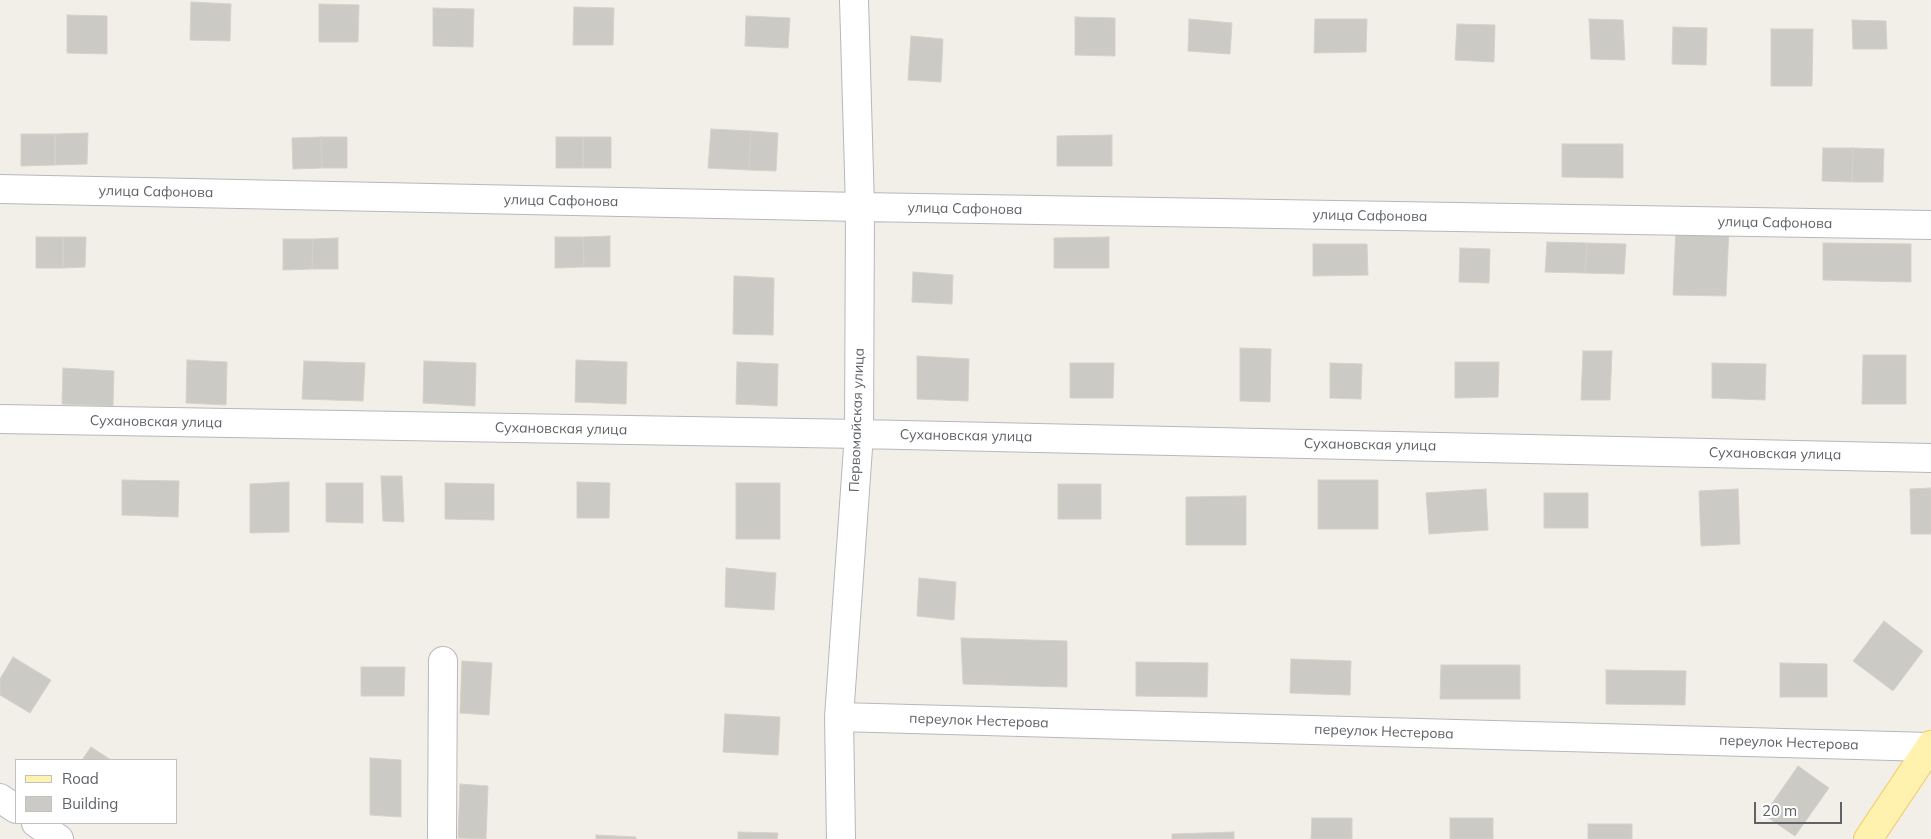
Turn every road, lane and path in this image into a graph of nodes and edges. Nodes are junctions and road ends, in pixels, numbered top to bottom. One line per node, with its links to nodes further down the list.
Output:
1 (854, 0): 3 (street, Первомайская улица)
2 (0, 188): 3 (street, улица Сафонова)
3 (860, 208): 4 (street, улица Сафонова); 6 (street, Первомайская улица)
4 (1931, 225)
5 (0, 419): 6 (street, Сухановская улица)
6 (859, 434): 7 (street, Сухановская улица); 9 (street, Первомайская улица)
7 (1931, 458)
8 (444, 662): 15 (street)
9 (839, 717): 10 (street, переулок Нестерова); 16 (street, Первомайская улица)
10 (1930, 746): 17 (main road)
11 (0, 798): 12 (street)
12 (15, 808)
13 (37, 824): 14 (street)
14 (59, 839)
15 (442, 839)
16 (841, 839)
17 (1868, 839)

